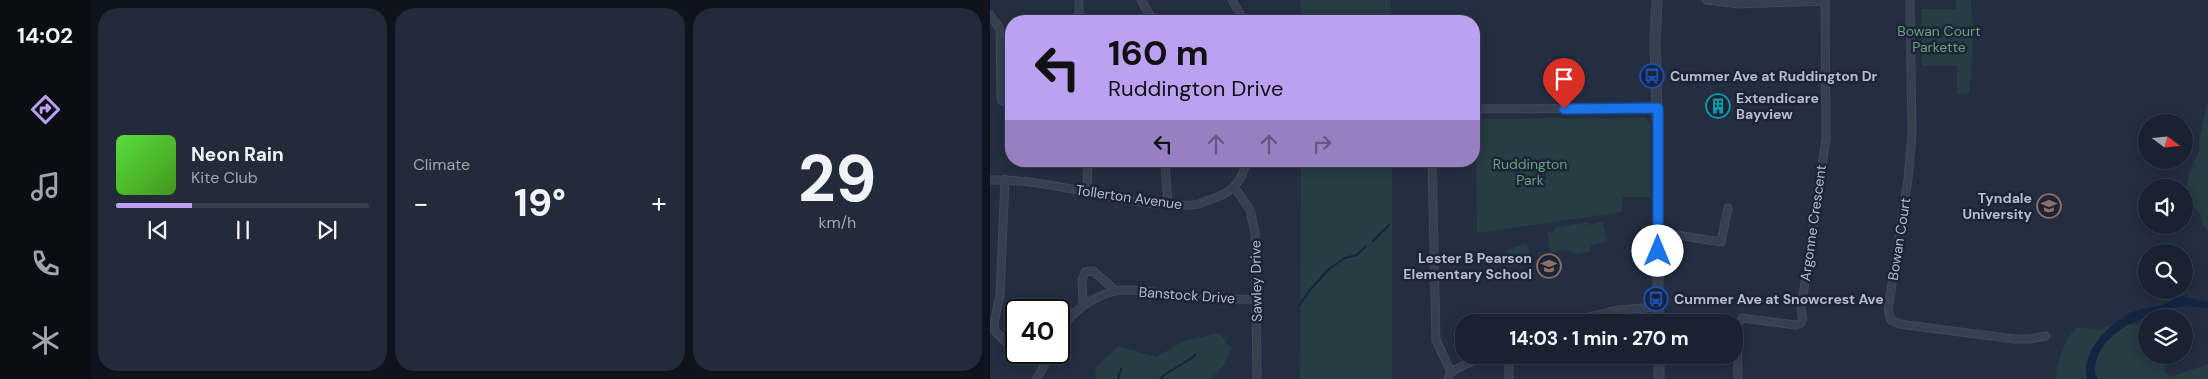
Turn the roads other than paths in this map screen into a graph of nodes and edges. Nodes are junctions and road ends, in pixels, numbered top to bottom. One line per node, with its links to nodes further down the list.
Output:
1 (1079, 0): 10 (street)
2 (1142, 0): 11 (street)
3 (1232, 0): 12 (street)
4 (1657, 0): 14 (street)
5 (1706, 0): 8 (street)
6 (1824, 0): 8 (street); 45 (street, Argonne Crescent)
7 (1910, 0): 34 (street, Bowan Court)
8 (1740, 2)
9 (990, 15): 13 (street)
10 (1079, 15)
11 (1150, 15)
12 (1241, 15)
13 (1005, 103)
14 (1658, 108): 15 (street); 26 (street)
15 (1480, 109)
16 (1088, 167): 23 (street)
17 (1165, 167): 24 (street)
18 (1244, 167): 22 (street)
19 (1432, 167): 40 (street)
20 (1004, 179): 21 (street, Tollerton Avenue); 23 (street, Tollerton Avenue); 35 (street)
21 (990, 180)
22 (1235, 188): 24 (street, Tollerton Avenue); 28 (street, Sawley Drive)
23 (1086, 192): 24 (street, Tollerton Avenue)
24 (1168, 204)
25 (1728, 208): 26 (street)
26 (1658, 232): 30 (street)
27 (1116, 291): 28 (street, Banstock Drive); 29 (street, Banstock Drive); 29 (street)
28 (1258, 299): 42 (street, Sawley Drive)
29 (1083, 305): 33 (street, Banstock Drive)
30 (1658, 307): 31 (street); 32 (street)
31 (1598, 314)
32 (1658, 314)
33 (1070, 318)
34 (2046, 336)
35 (1005, 341)
36 (1045, 364): 41 (street)
37 (1469, 364): 40 (street)
38 (1509, 364): 43 (street)
39 (1658, 364): 44 (street)
40 (1449, 376)
41 (1037, 379)
42 (1257, 379)
43 (1509, 379)
44 (1659, 379)
45 (1738, 379)

